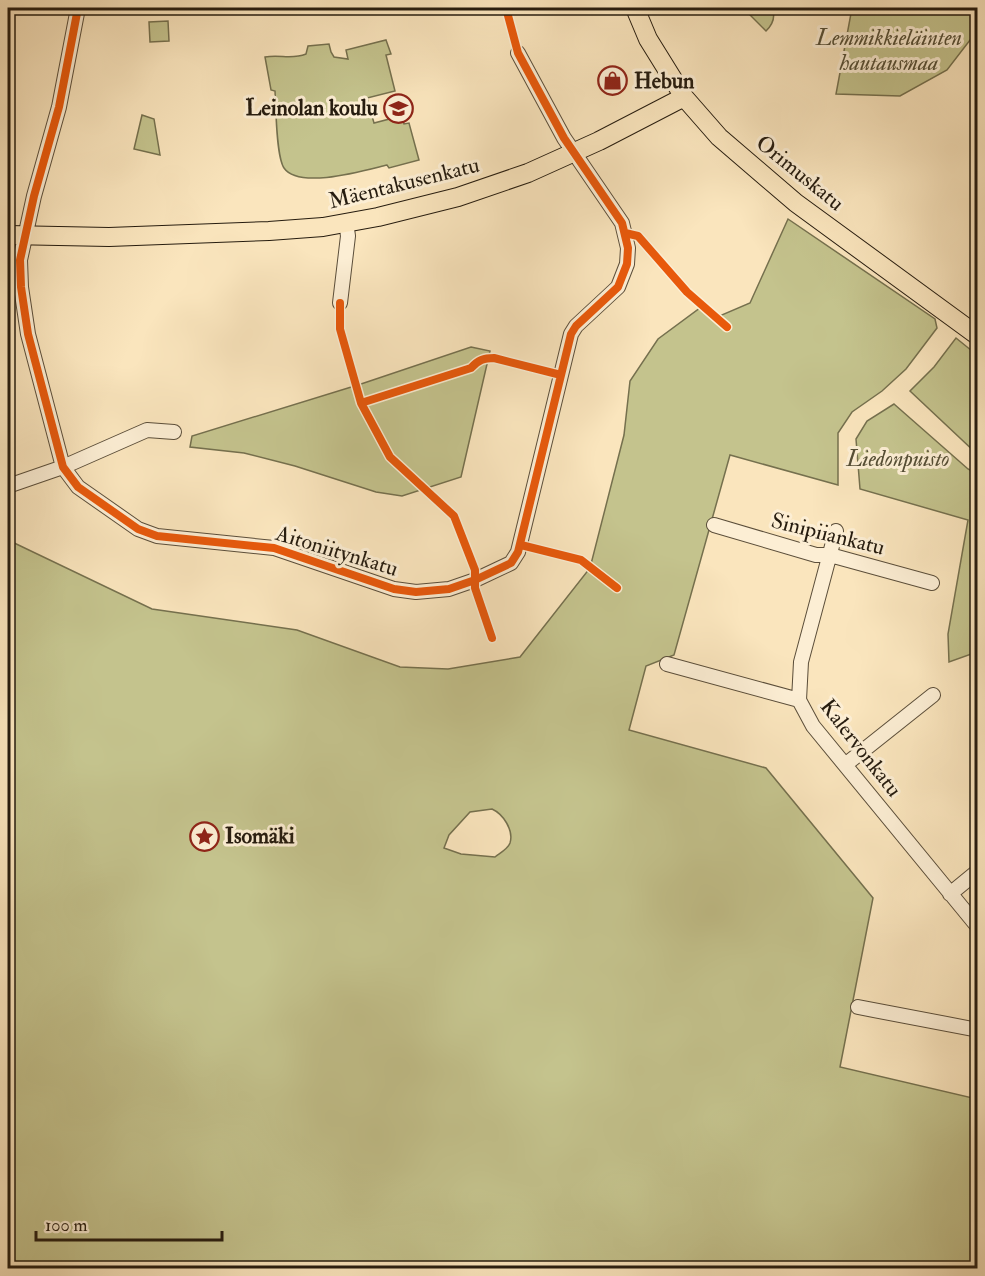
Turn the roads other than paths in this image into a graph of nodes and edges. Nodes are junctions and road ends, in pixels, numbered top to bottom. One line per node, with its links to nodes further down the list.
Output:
1 (78, 8): 8 (street, Aitoniitynkatu)
2 (635, 8): 4 (main road, Orimuskatu)
3 (518, 53): 5 (street, Aitoniitynkatu)
4 (684, 97): 5 (main road, Mäentakusenkatu); 10 (main road, Orimuskatu)
5 (574, 153): 6 (main road, Mäentakusenkatu); 12 (street, Aitoniitynkatu)
6 (346, 222): 8 (main road, Mäentakusenkatu); 9 (street)
7 (8, 235): 8 (main road, Mäentakusenkatu)
8 (27, 235): 12 (street, Aitoniitynkatu)
9 (340, 303)
10 (978, 336)
11 (174, 432): 12 (street)
12 (63, 467): 13 (street)
13 (8, 486)
14 (714, 525): 16 (street, Sinipiiankatu)
15 (836, 531): 16 (street, Kalervonkatu)
16 (830, 555): 17 (street, Sinipiiankatu); 20 (street, Kalervonkatu)
17 (932, 583)
18 (667, 664): 20 (street)
19 (933, 695): 21 (street)
20 (799, 700): 21 (street, Kalervonkatu)
21 (845, 765): 23 (street, Kalervonkatu)
22 (978, 871): 23 (street)
23 (950, 894): 24 (street, Kalervonkatu)
24 (978, 927)
25 (858, 1006): 26 (street)
26 (978, 1030)

